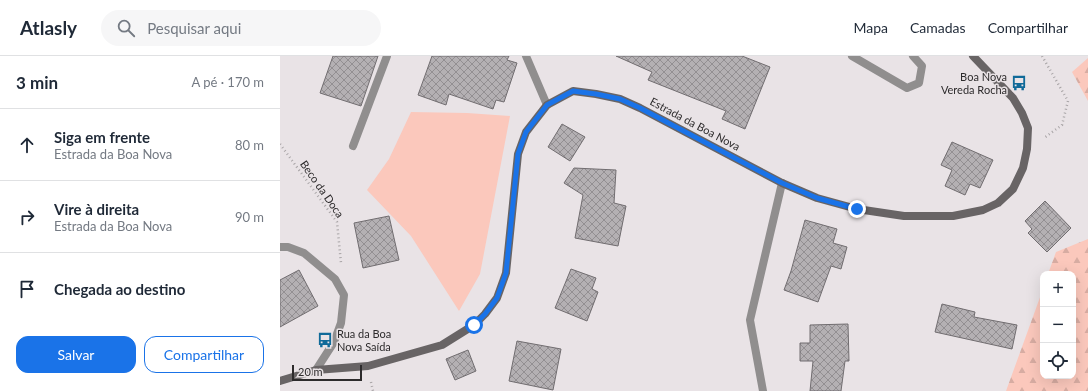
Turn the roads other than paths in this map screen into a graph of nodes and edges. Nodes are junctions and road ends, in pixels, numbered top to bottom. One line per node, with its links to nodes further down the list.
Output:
1 (386, 56): 7 (street)
2 (526, 56): 6 (street)
3 (852, 56): 4 (street)
4 (913, 56)
5 (974, 56): 8 (main road, Estrada da Boa Nova)
6 (547, 105): 8 (main road, Estrada da Boa Nova); 10 (main road, Estrada da Boa Nova)
7 (353, 146)
8 (782, 183): 12 (street)
9 (280, 247): 10 (street)
10 (316, 370): 11 (main road, Estrada da Boa Nova)
11 (280, 381)
12 (763, 391)

